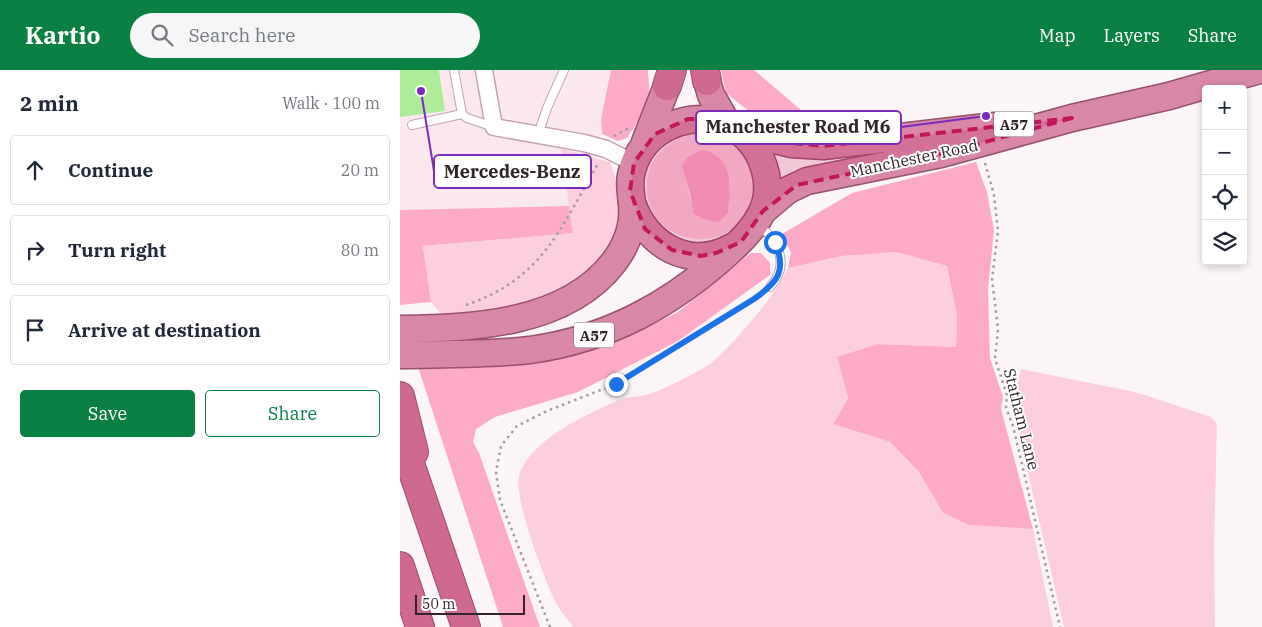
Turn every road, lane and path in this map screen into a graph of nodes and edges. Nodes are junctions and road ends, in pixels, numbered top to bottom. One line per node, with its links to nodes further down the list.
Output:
1 (454, 70): 7 (lane)
2 (484, 70): 10 (street)
3 (564, 70): 12 (lane)
4 (1259, 70): 8 (highway, Manchester Road / A57)
5 (706, 75): 11 (highway)
6 (670, 78): 13 (highway)
7 (462, 114): 9 (lane); 10 (lane)
8 (1072, 118): 11 (highway, Manchester Road / A57); 17 (highway, Manchester Road / A57)
9 (412, 125)
10 (494, 127): 12 (street)
11 (733, 128): 13 (highway, A57); 17 (highway)
12 (538, 136): 13 (street)
13 (638, 156): 16 (highway, A57)
14 (983, 156): 29 (path, Statham Lane)
15 (599, 162): 19 (path)
16 (632, 202): 17 (highway, A57); 20 (highway, A57)
17 (754, 225): 18 (lane); 21 (highway, A57)
18 (770, 287): 28 (path)
19 (463, 305)
20 (405, 329)
21 (410, 355)
22 (400, 396): 24 (highway)
23 (400, 434): 24 (highway)
24 (435, 536): 27 (highway)
25 (400, 566): 26 (highway)
26 (420, 627)
27 (466, 627)
28 (550, 627)
29 (1060, 627)

